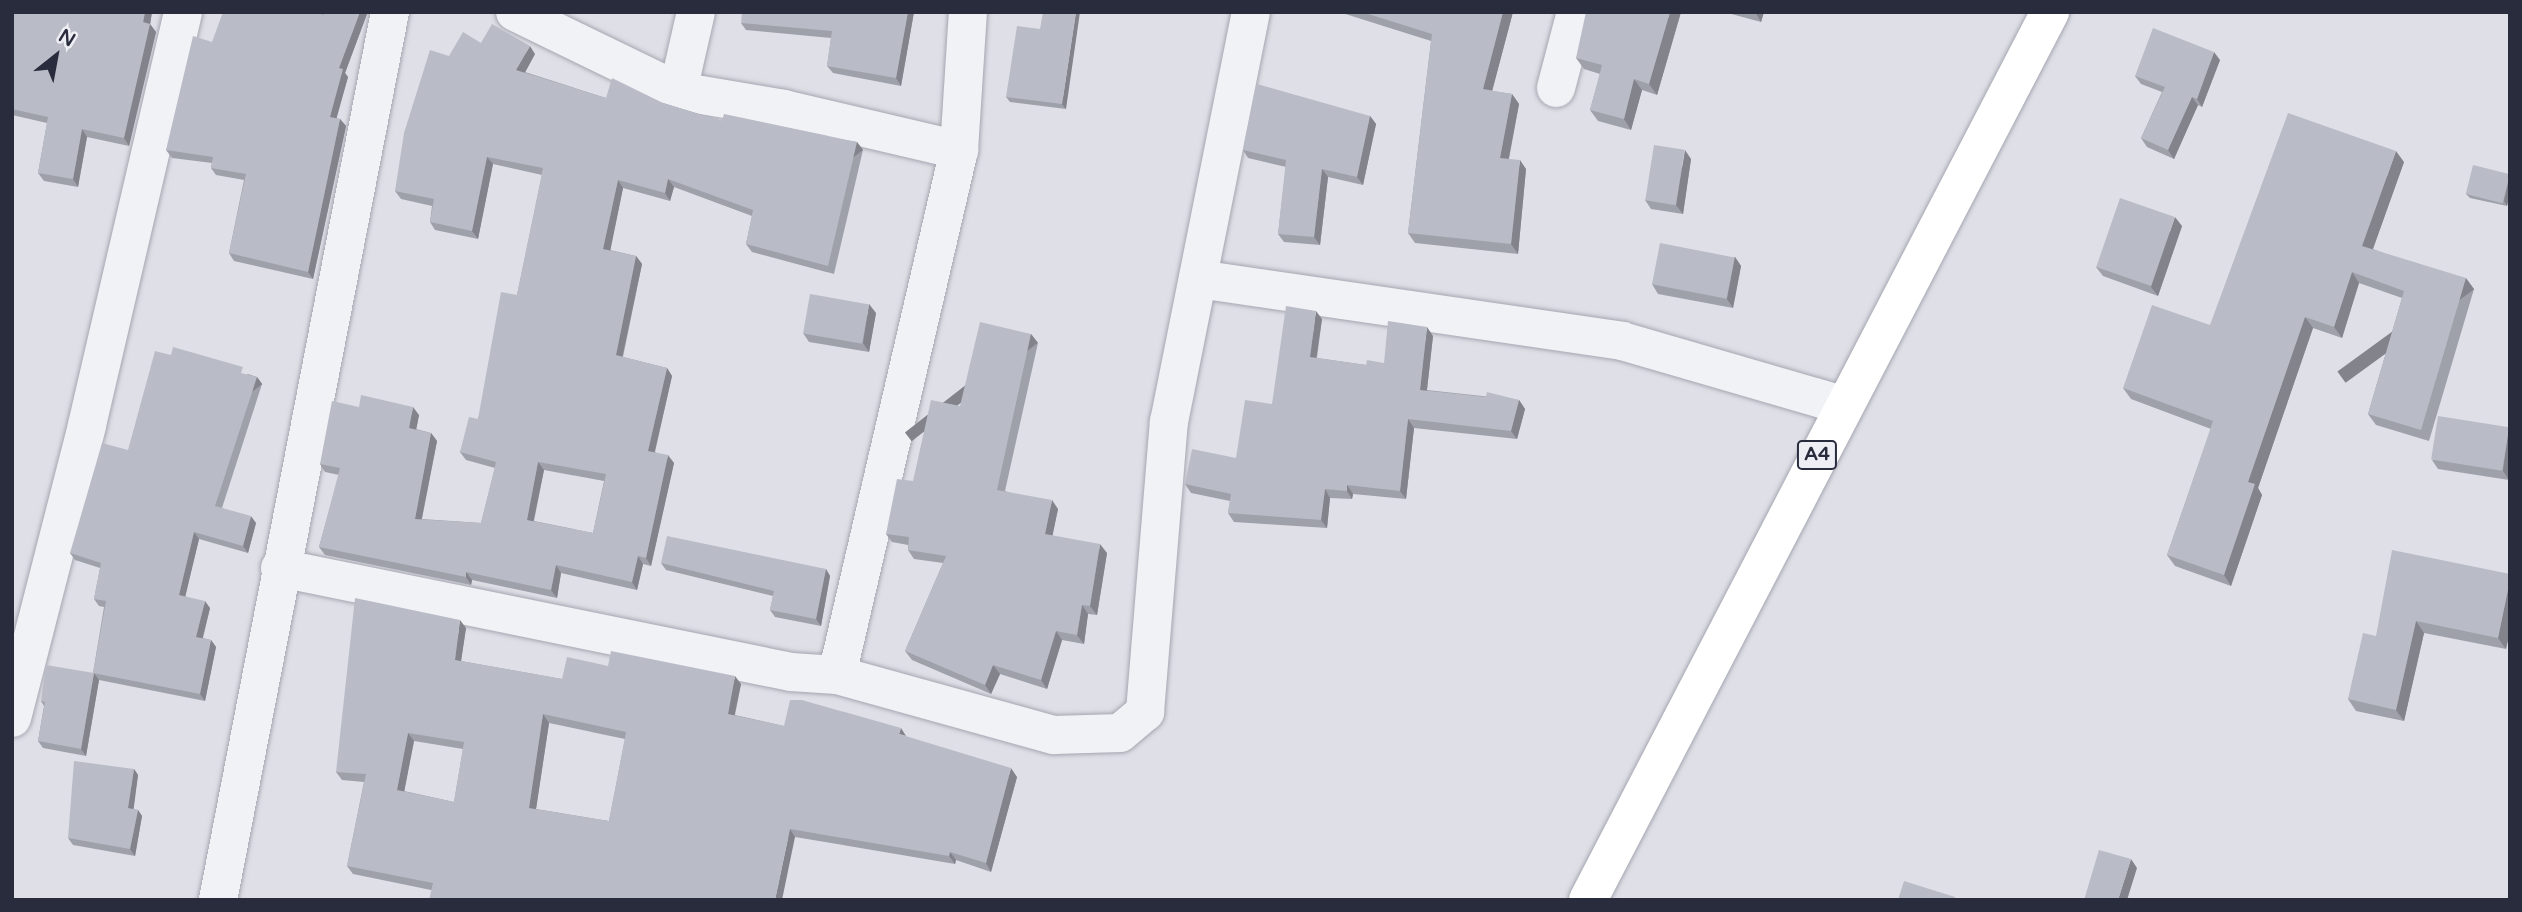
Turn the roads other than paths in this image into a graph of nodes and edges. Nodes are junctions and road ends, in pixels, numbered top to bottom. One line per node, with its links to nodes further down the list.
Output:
1 (183, 12): 16 (street)
2 (390, 12): 14 (street)
3 (515, 12): 10 (street)
4 (696, 12): 10 (street)
5 (968, 12): 11 (street)
6 (1251, 12): 12 (street)
7 (1576, 12): 9 (street)
8 (2050, 12): 13 (highway, A4)
9 (1556, 88)
10 (678, 91): 11 (street)
11 (959, 150): 15 (street)
12 (1198, 279): 13 (street); 15 (street)
13 (1843, 405): 18 (highway, A4)
14 (280, 568): 15 (street); 17 (street)
15 (837, 675)
16 (12, 718)
17 (218, 900)
18 (1588, 900)

